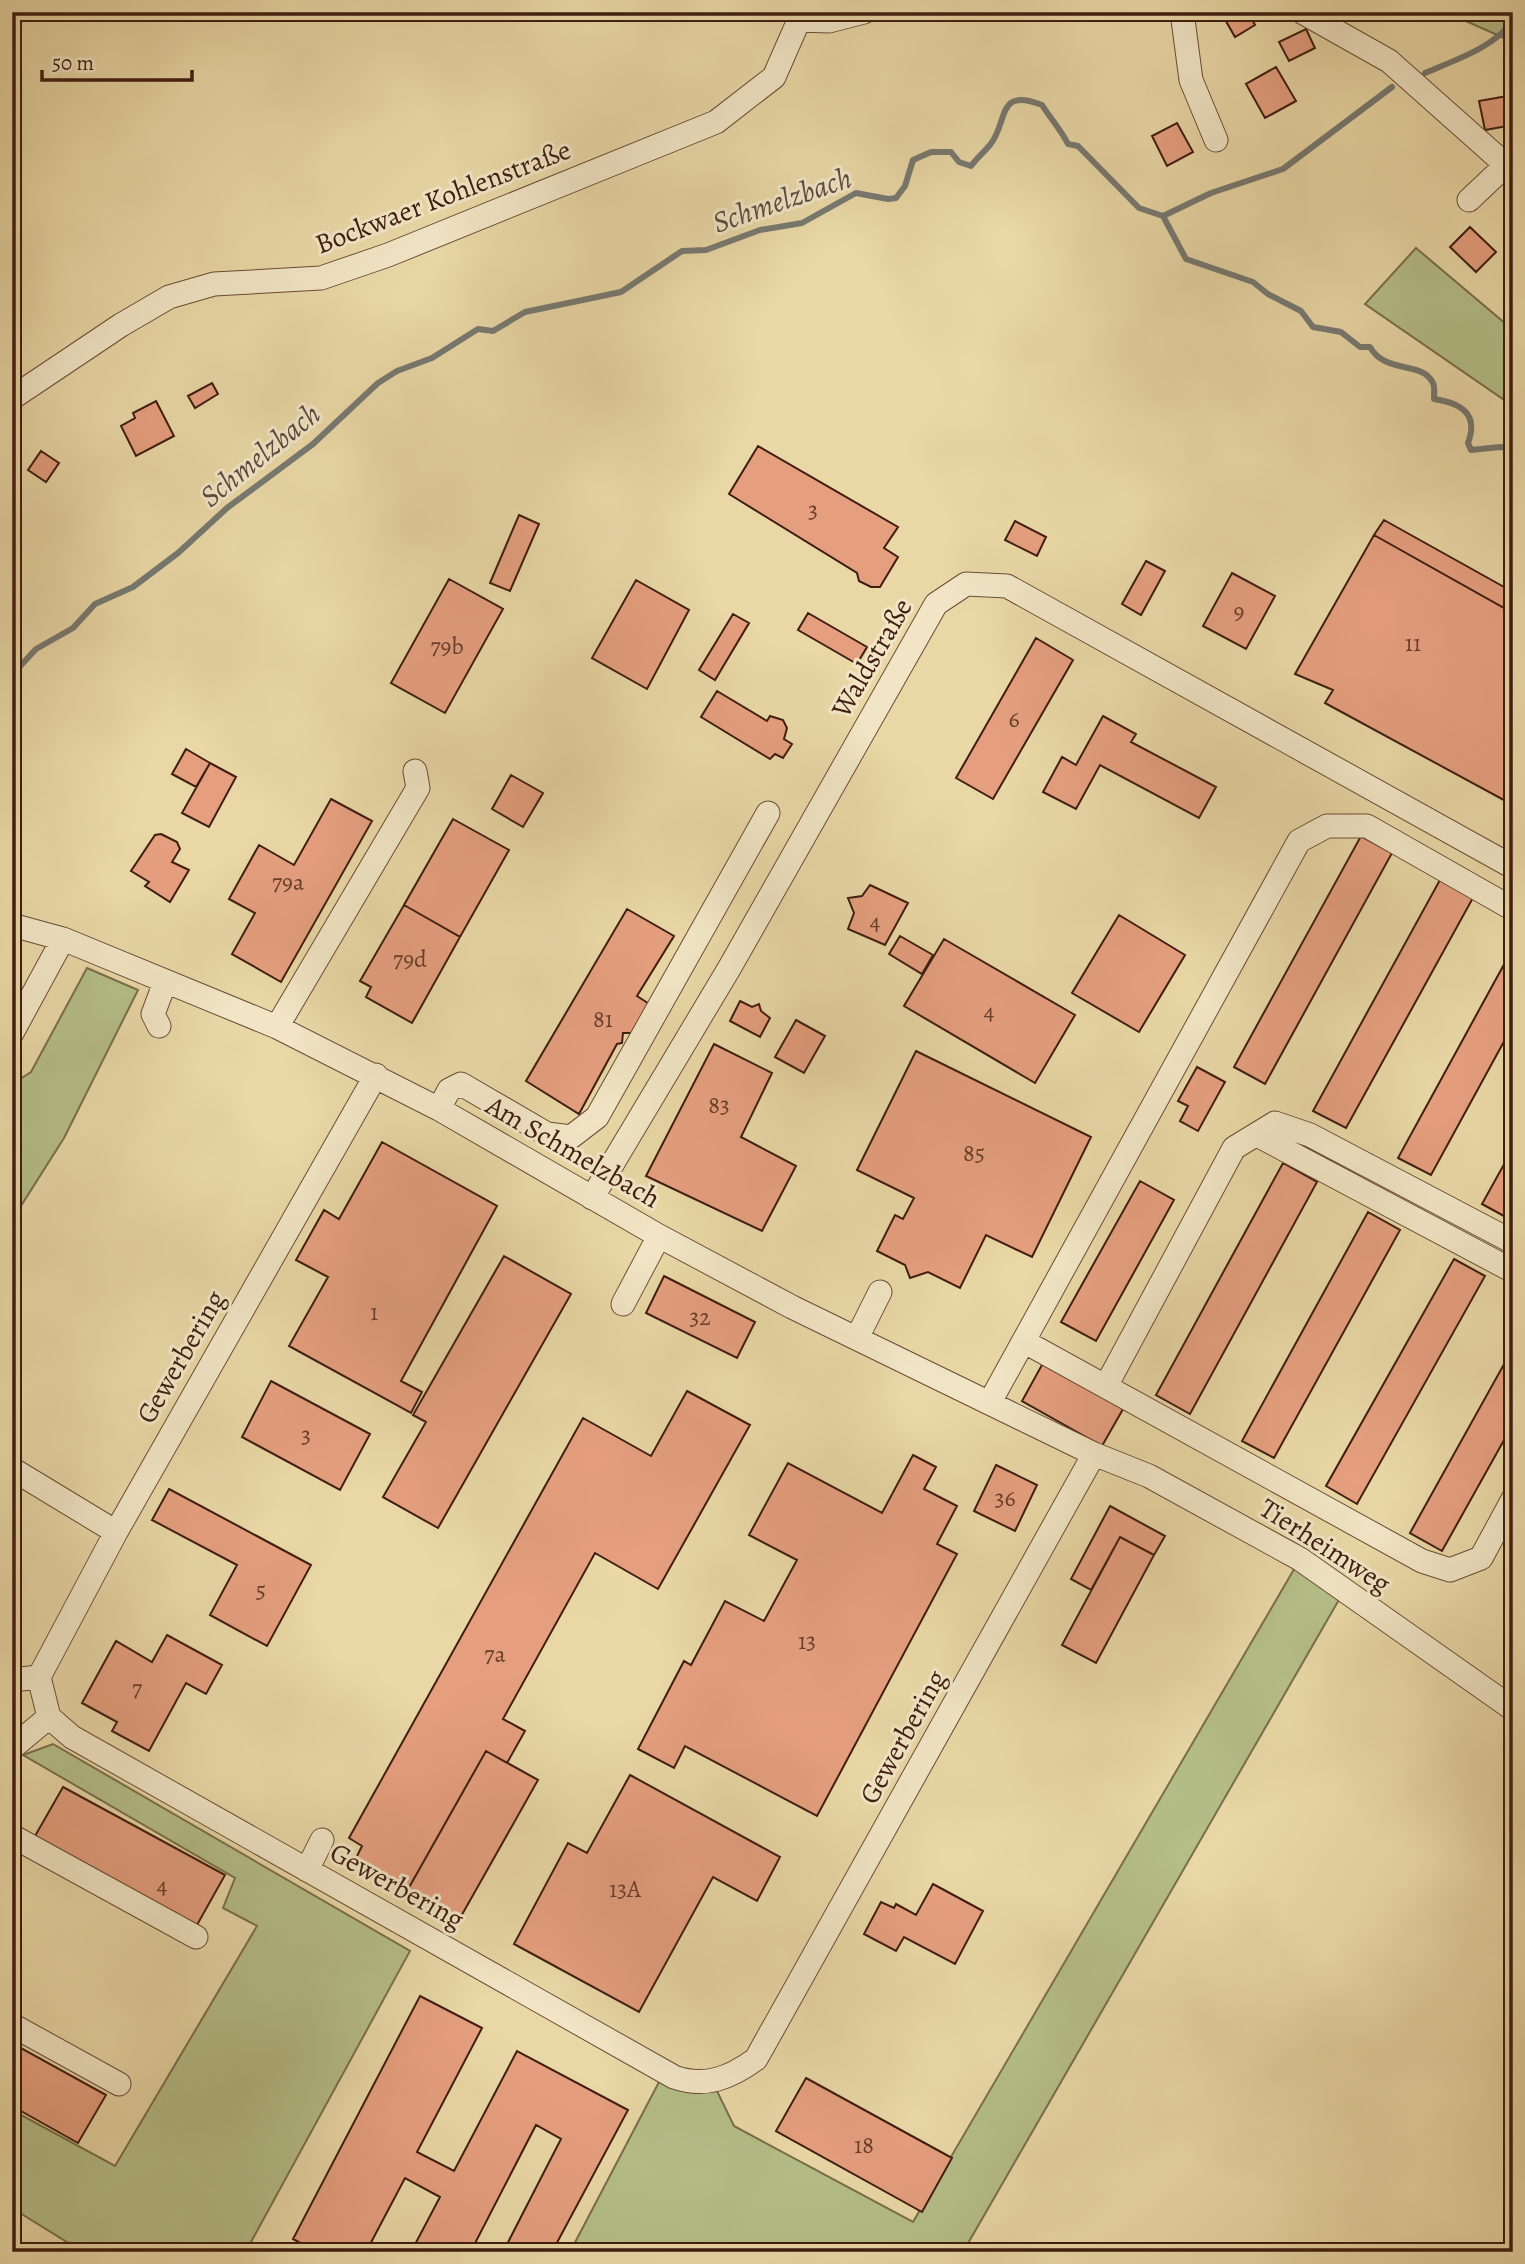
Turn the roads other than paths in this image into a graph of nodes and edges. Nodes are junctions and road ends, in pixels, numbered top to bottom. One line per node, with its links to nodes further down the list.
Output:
1 (864, 12): 4 (street, Bockwaer Kohlenstraße)
2 (1182, 12): 5 (street)
3 (1302, 12): 6 (street)
4 (798, 16): 8 (street, Bockwaer Kohlenstraße)
5 (1216, 140)
6 (1509, 164): 7 (street)
7 (1469, 200)
8 (12, 398)
9 (415, 771): 17 (street)
10 (768, 813): 20 (street)
11 (1513, 867): 22 (street, Waldstraße)
12 (1513, 909): 29 (street)
13 (12, 925): 14 (street, Am Schmelzbach)
14 (63, 939): 15 (street, Am Schmelzbach); 18 (street)
15 (165, 982): 16 (street); 17 (street, Am Schmelzbach)
16 (159, 1026)
17 (276, 1027): 19 (street, Am Schmelzbach)
18 (12, 1033)
19 (376, 1075): 20 (street, Am Schmelzbach); 35 (street, Gewerbering)
20 (439, 1109): 22 (street, Am Schmelzbach)
21 (1257, 1135): 24 (street); 25 (street); 30 (street)
22 (592, 1198): 23 (street, Am Schmelzbach)
23 (659, 1236): 27 (street); 28 (street, Am Schmelzbach)
24 (1513, 1242)
25 (1513, 1271)
26 (880, 1292): 28 (street)
27 (622, 1304)
28 (857, 1338): 31 (street, Am Schmelzbach)
29 (1025, 1342): 30 (street); 31 (street)
30 (1106, 1387): 34 (street)
31 (990, 1402): 32 (street, Am Schmelzbach)
32 (1094, 1454): 38 (street, Tierheimweg); 43 (street, Gewerbering)
33 (12, 1469): 35 (street)
34 (1513, 1499)
35 (116, 1532): 36 (street, Gewerbering)
36 (39, 1676): 37 (street); 39 (street)
37 (12, 1679)
38 (1513, 1709)
39 (49, 1717): 40 (street); 43 (street, Gewerbering)
40 (12, 1748)
41 (12, 1836): 44 (street)
42 (322, 1840): 43 (street)
43 (307, 1870)
44 (196, 1937)
45 (12, 2025): 46 (street)
46 (119, 2084)

